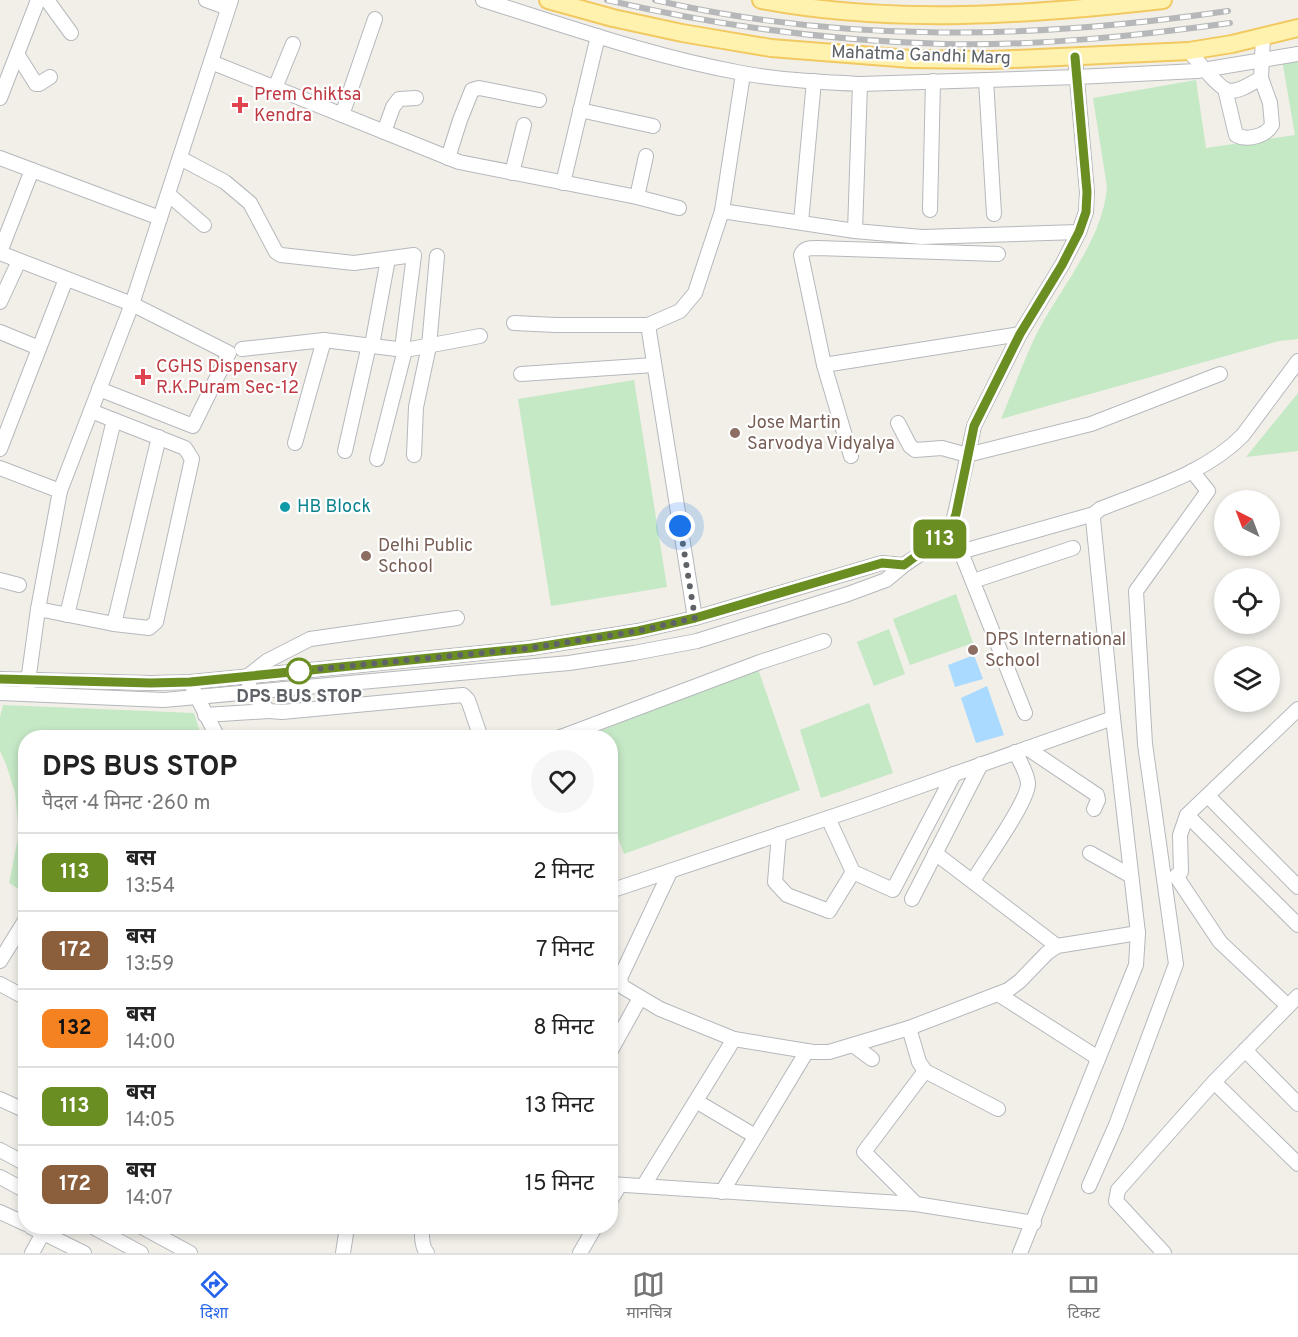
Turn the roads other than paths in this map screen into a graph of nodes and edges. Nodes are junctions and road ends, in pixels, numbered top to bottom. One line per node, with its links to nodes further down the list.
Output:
1 (38, 0): 16 (street)
2 (47, 0): 11 (street)
3 (206, 0): 8 (street)
4 (483, 0): 12 (street)
5 (548, 0): 18 (main road, Mahatma Gandhi Marg)
6 (761, 0): 7 (main road)
7 (1163, 0)
8 (230, 4): 20 (street)
9 (375, 19): 36 (street)
10 (1298, 28): 13 (main road, Mahatma Gandhi Marg)
11 (71, 33)
12 (598, 36): 22 (street); 35 (street)
13 (1263, 37): 15 (main road, Mahatma Gandhi Marg); 19 (street)
14 (292, 44): 30 (street)
15 (1189, 51): 18 (main road, Mahatma Gandhi Marg); 21 (street)
16 (17, 54): 23 (street); 32 (street)
17 (1298, 54): 19 (street)
18 (1075, 57): 24 (street)
19 (1263, 60): 21 (street); 25 (street)
20 (211, 62): 30 (street); 42 (street)
21 (1207, 70): 24 (street); 31 (street)
22 (744, 74): 27 (street); 51 (street)
23 (50, 77)
24 (1077, 78): 26 (street); 57 (street)
25 (1261, 78): 31 (street); 31 (street)
26 (986, 80): 28 (street); 52 (street)
27 (814, 81): 29 (street); 54 (street)
28 (933, 81): 29 (street); 50 (street)
29 (860, 84): 56 (street)
30 (276, 88): 36 (street)
31 (1225, 89)
32 (0, 98)
33 (416, 99): 39 (street)
34 (539, 100): 43 (street)
35 (580, 110): 38 (street); 46 (street)
36 (342, 115): 39 (street)
37 (524, 125): 45 (street)
38 (653, 126)
39 (384, 132): 43 (street)
40 (646, 156): 48 (street)
41 (0, 158): 44 (street)
42 (180, 158): 47 (street); 61 (street)
43 (448, 158): 45 (street)
44 (32, 170): 53 (street); 58 (street)
45 (512, 173): 46 (street)
46 (563, 183): 48 (street)
47 (168, 194): 53 (street); 55 (street)
48 (637, 197): 49 (street)
49 (679, 208)
50 (930, 210)
51 (722, 211): 54 (street); 67 (street)
52 (994, 214)
53 (160, 218): 65 (street)
54 (801, 222): 56 (street)
55 (204, 225)
56 (855, 231): 57 (street)
57 (1079, 232): 69 (street)
58 (0, 253): 62 (street)
59 (998, 254): 79 (street)
60 (437, 256): 73 (street)
61 (388, 259): 72 (street); 76 (street)
62 (19, 261): 63 (street); 64 (street)
63 (66, 279): 65 (street); 74 (street)
64 (0, 302)
65 (132, 304): 82 (street); 82 (street)
66 (514, 323): 67 (street)
67 (648, 325): 78 (street)
68 (0, 332): 74 (street)
69 (1020, 334): 79 (street); 91 (street)
70 (480, 336): 73 (street)
71 (324, 340): 72 (street); 75 (street); 87 (street)
72 (371, 345): 76 (street); 89 (street)
73 (429, 346): 76 (street); 90 (street)
74 (39, 348): 88 (street)
75 (242, 349)
76 (404, 350): 93 (street)
77 (1298, 361): 95 (street)
78 (654, 365): 80 (street); 108 (street)
79 (824, 365): 92 (street)
80 (521, 374)
81 (1220, 374): 91 (street)
82 (99, 389): 83 (street)
83 (91, 411): 84 (street); 96 (street)
84 (114, 420): 86 (street); 106 (street)
85 (898, 423): 91 (street)
86 (159, 437): 109 (street); 109 (street)
87 (295, 443)
88 (0, 449)
89 (345, 451)
90 (414, 455)
91 (968, 455): 98 (street)
92 (851, 456)
93 (377, 459)
94 (0, 468): 96 (street)
95 (1192, 471): 97 (street); 179 (street)
96 (60, 491): 105 (street)
97 (1094, 514): 100 (street); 122 (street)
98 (951, 527): 100 (street); 101 (street)
99 (1073, 548): 103 (street)
100 (960, 552): 103 (street)
101 (904, 565): 108 (street); 115 (street)
102 (0, 580): 104 (street)
103 (973, 581): 120 (street)
104 (20, 585)
105 (38, 609): 106 (street); 114 (street)
106 (67, 615): 109 (street)
107 (457, 618): 111 (street)
108 (695, 618): 111 (street)
109 (114, 624)
110 (824, 641): 125 (street)
111 (248, 676): 113 (street); 115 (street)
112 (0, 679): 114 (street)
113 (190, 682): 114 (street); 117 (street)
114 (27, 687): 116 (street); 117 (street)
115 (250, 692): 117 (street); 119 (street)
116 (0, 693)
117 (196, 697): 121 (street)
118 (1298, 709): 129 (street)
119 (269, 711): 121 (street); 124 (street)
120 (1025, 713)
121 (205, 715): 123 (street)
122 (1113, 718): 126 (street); 140 (street)
123 (213, 730)
124 (478, 730)
125 (579, 730)
126 (1021, 750): 127 (street); 130 (street); 141 (street)
127 (981, 764): 128 (street); 134 (street)
128 (954, 774): 132 (street); 136 (street)
129 (1208, 796): 131 (street); 142 (street)
130 (1094, 808)
131 (1187, 815): 145 (street); 156 (street)
132 (828, 818): 133 (street); 139 (street)
133 (779, 834): 138 (street); 139 (street)
134 (935, 853): 137 (street); 141 (street)
135 (1090, 853): 140 (street)
136 (908, 862): 137 (street); 139 (street)
137 (927, 869): 144 (street)
138 (670, 872): 143 (street); 150 (street)
139 (853, 872)
140 (1131, 876): 147 (street)
141 (973, 881): 148 (street)
142 (1298, 887)
143 (618, 888)
144 (912, 899)
145 (1298, 925)
146 (18, 932): 149 (street)
147 (1138, 933): 148 (street); 163 (street)
148 (1057, 946): 154 (street)
149 (0, 961)
150 (618, 983)
151 (0, 984): 153 (street)
152 (618, 985): 155 (street)
153 (18, 994)
154 (998, 994): 157 (street); 163 (street)
155 (640, 998): 158 (street); 159 (street)
156 (1293, 1001): 161 (street)
157 (909, 1028): 160 (street); 165 (street)
158 (618, 1038)
159 (734, 1039): 162 (street); 168 (street)
160 (853, 1045): 162 (street); 164 (street)
161 (1245, 1050): 166 (street); 169 (street)
162 (807, 1051): 172 (street)
163 (1098, 1058): 185 (street)
164 (872, 1059)
165 (926, 1071): 171 (street); 182 (street)
166 (1214, 1082): 175 (street); 199 (street)
167 (0, 1099): 170 (street)
168 (696, 1101): 172 (street); 178 (street)
169 (1298, 1104)
170 (18, 1107)
171 (998, 1108)
172 (755, 1136): 181 (street)
173 (0, 1150): 174 (street)
174 (18, 1160)
175 (1298, 1164)
176 (0, 1177): 180 (street)
177 (618, 1184): 178 (street)
178 (644, 1185): 181 (street)
179 (1089, 1186)
180 (18, 1187)
181 (722, 1192): 182 (street)
182 (916, 1204): 185 (street)
183 (0, 1212): 184 (street)
184 (18, 1220)
185 (1034, 1223): 198 (street)
186 (36, 1234): 192 (street)
187 (45, 1234): 193 (street)
188 (106, 1234): 194 (street)
189 (155, 1234): 195 (street)
190 (422, 1234): 196 (street)
191 (591, 1234): 197 (street)
192 (32, 1253)
193 (84, 1253)
194 (141, 1253)
195 (190, 1253)
196 (427, 1253)
197 (580, 1253)
198 (1020, 1253)
199 (1164, 1253)

